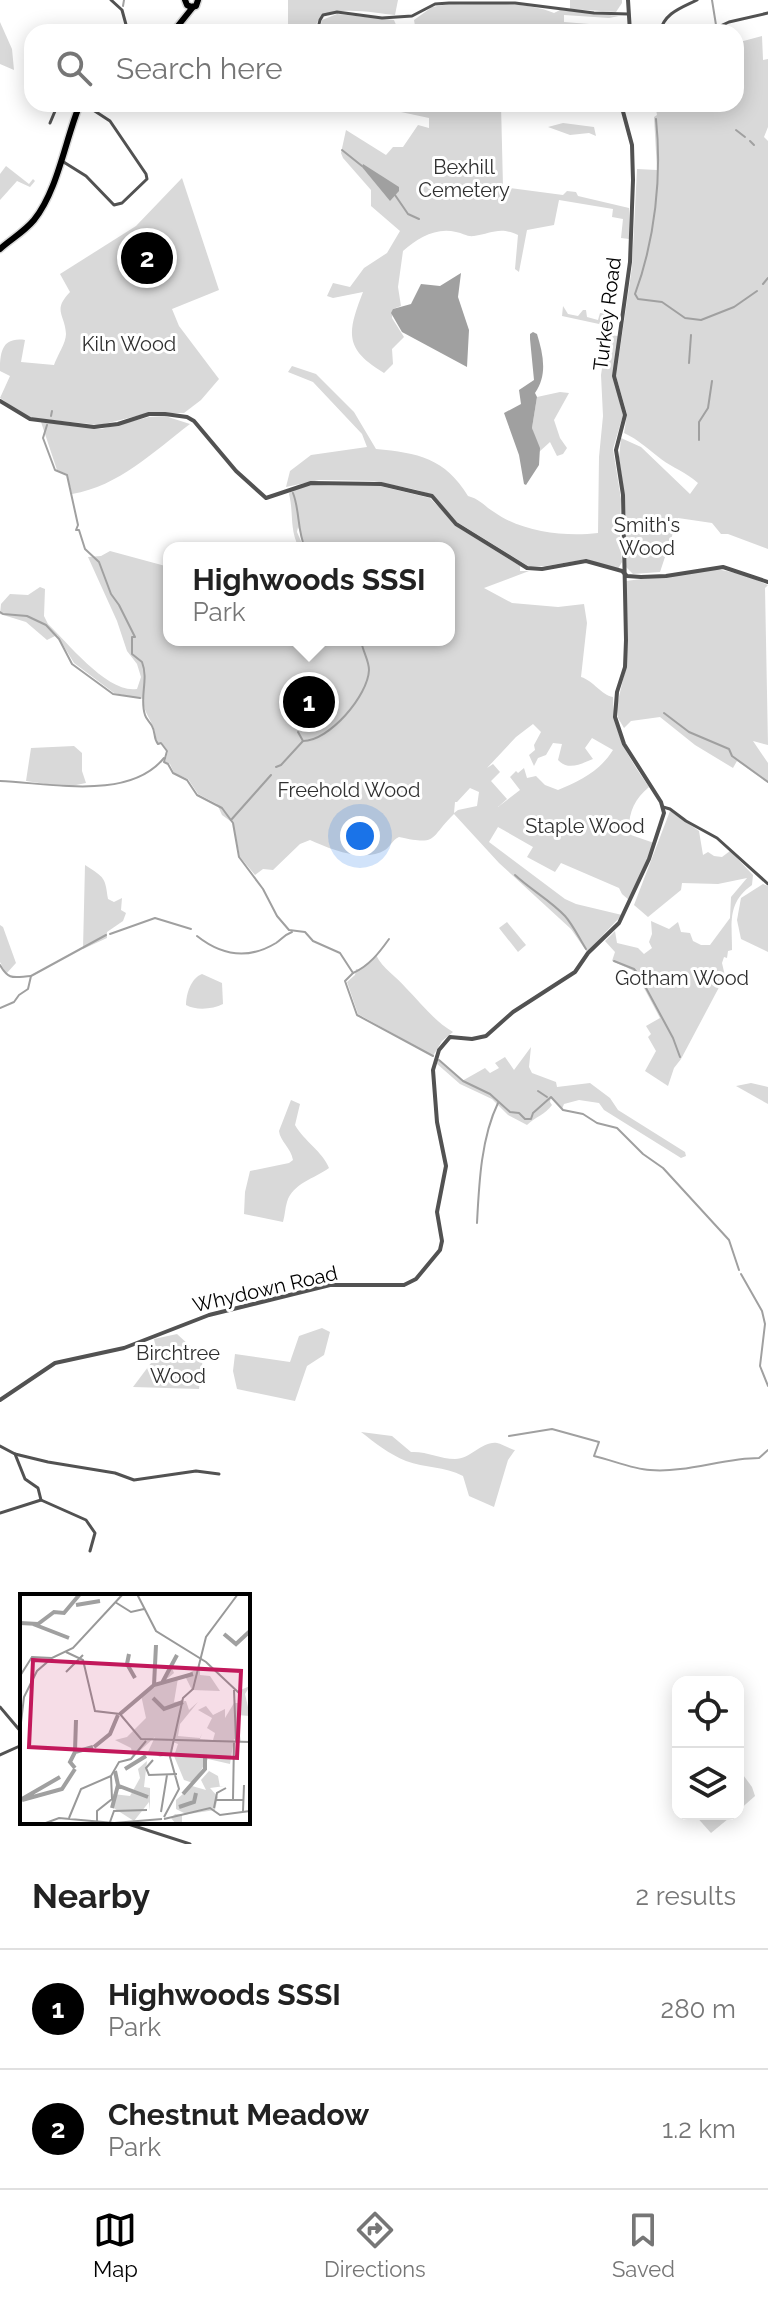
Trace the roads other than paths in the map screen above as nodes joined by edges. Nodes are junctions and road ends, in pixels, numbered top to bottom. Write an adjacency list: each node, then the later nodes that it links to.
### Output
1 (111, 0): 11 (street)
2 (553, 0): 6 (street)
3 (628, 0): 9 (street)
4 (697, 0): 7 (street)
5 (194, 3): 12 (main road)
6 (552, 8): 9 (street); 13 (street)
7 (681, 9): 10 (street); 15 (street)
8 (768, 13): 16 (street)
9 (629, 14): 14 (street)
10 (684, 15)
11 (126, 24)
12 (179, 24)
13 (318, 24)
14 (630, 24)
15 (663, 24)
16 (725, 24)
17 (54, 112): 21 (street)
18 (79, 112): 25 (main road)
19 (95, 112): 24 (street)
20 (623, 112): 27 (street, Turkey Road)
21 (50, 123)
22 (62, 161): 24 (street)
23 (100, 180): 24 (street)
24 (95, 184)
25 (0, 249)
26 (0, 401): 27 (street)
27 (624, 573): 28 (street); 29 (street)
28 (768, 582)
29 (663, 807): 30 (street); 31 (street, Whydown Road)
30 (768, 884)
31 (0, 1400)
32 (0, 1446): 33 (street)
33 (15, 1454): 34 (street); 35 (street)
34 (219, 1474)
35 (41, 1500): 36 (street); 37 (street)
36 (0, 1513)
37 (90, 1551)
38 (0, 1707): 39 (street)
39 (20, 1731)
40 (20, 1746): 41 (street)
41 (0, 1755)
42 (128, 1824): 43 (street)
43 (190, 1844)

